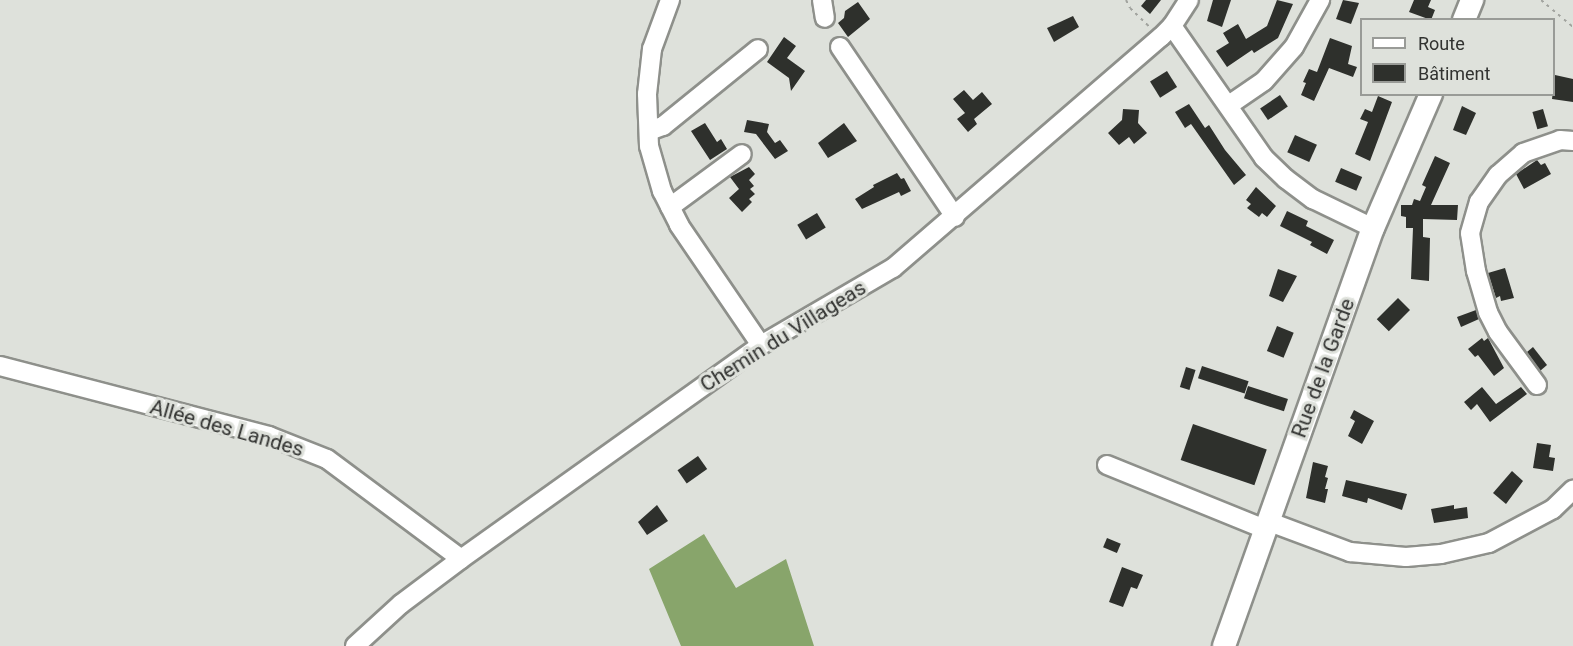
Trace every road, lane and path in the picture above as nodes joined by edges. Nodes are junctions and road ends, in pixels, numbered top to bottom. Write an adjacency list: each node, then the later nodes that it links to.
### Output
1 (669, 0): 14 (street)
2 (1126, 0): 9 (path)
3 (1189, 0): 9 (street, Chemin du Villageas)
4 (1320, 0): 13 (street)
5 (1472, 0): 7 (main road)
6 (1541, 0): 8 (path)
7 (1465, 18)
8 (1573, 27)
9 (1166, 32): 13 (street); 18 (street, Chemin du Villageas)
10 (840, 47): 18 (street)
11 (758, 49): 14 (street)
12 (1430, 96): 19 (main road, Rue de la Garde)
13 (1229, 105): 19 (street)
14 (649, 131): 17 (street)
15 (1573, 141): 22 (street)
16 (742, 154): 17 (street)
17 (670, 207): 20 (street)
18 (955, 217): 20 (street, Chemin du Villageas)
19 (1373, 228): 25 (main road, Rue de la Garde)
20 (761, 345): 26 (street, Chemin du Villageas)
21 (0, 366): 26 (street, Allée des Landes)
22 (1536, 385)
23 (1107, 465): 25 (street)
24 (1573, 490): 25 (street)
25 (1266, 525): 28 (main road, Rue de la Garde)
26 (461, 559): 27 (street, Chemin du Villageas)
27 (355, 646)
28 (1224, 646)

